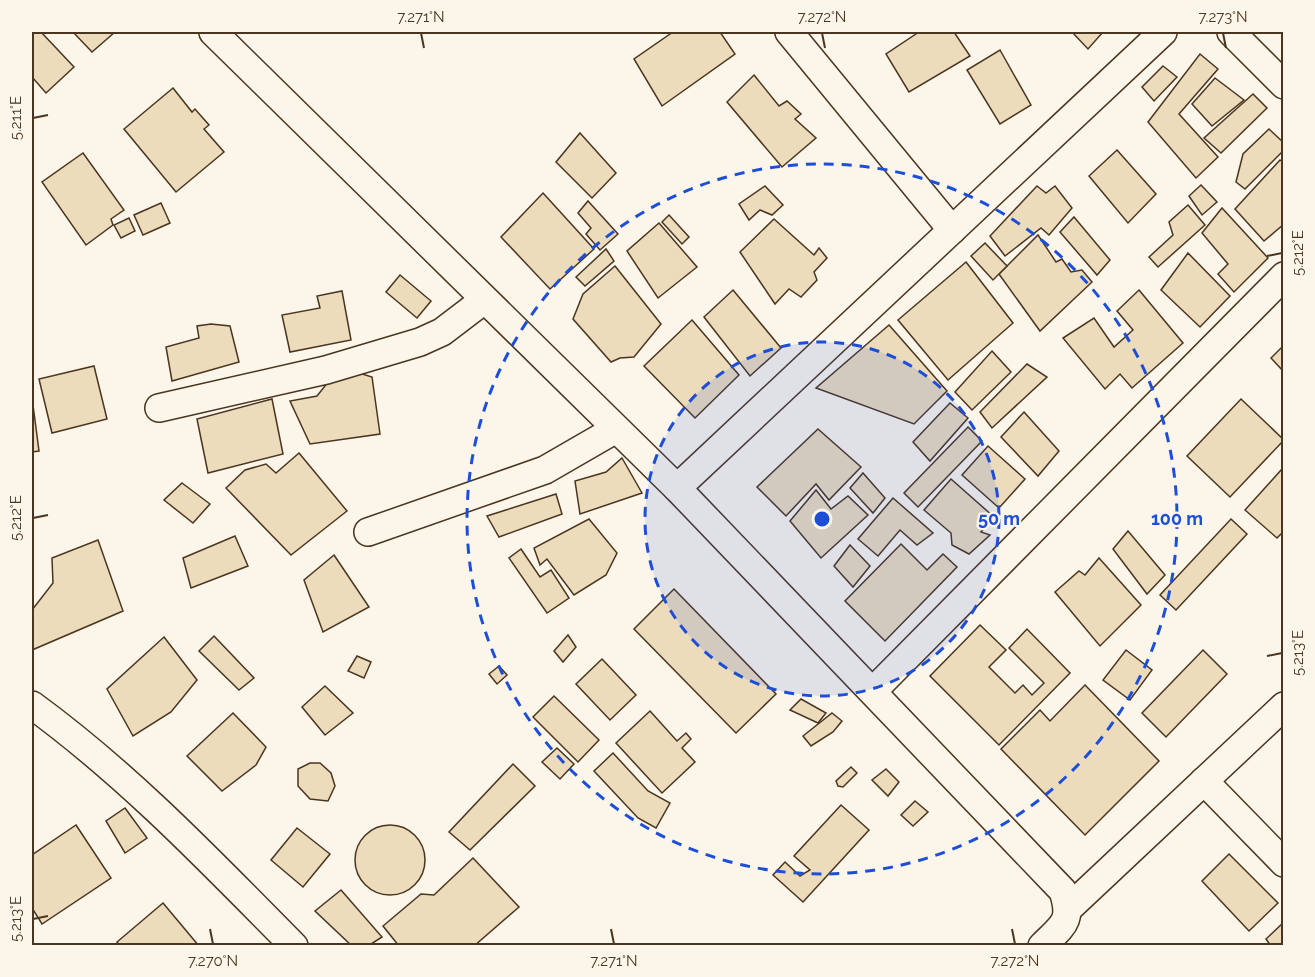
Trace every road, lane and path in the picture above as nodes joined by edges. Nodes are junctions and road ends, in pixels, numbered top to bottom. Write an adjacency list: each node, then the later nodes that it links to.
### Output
1 (213, 32): 8 (street)
2 (789, 32): 6 (street)
3 (1163, 32): 6 (street)
4 (1231, 32): 5 (street)
5 (1284, 85)
6 (952, 230): 11 (street)
7 (1284, 276): 13 (street)
8 (484, 300): 9 (street); 10 (street)
9 (159, 408)
10 (616, 429): 11 (street); 12 (street)
11 (677, 488): 13 (street)
12 (368, 532)
13 (873, 691): 18 (street)
14 (32, 705): 19 (street)
15 (1284, 706): 16 (street)
16 (1204, 781): 17 (street); 18 (street)
17 (1284, 863)
18 (1069, 908): 20 (street)
19 (294, 945)
20 (1042, 945)

